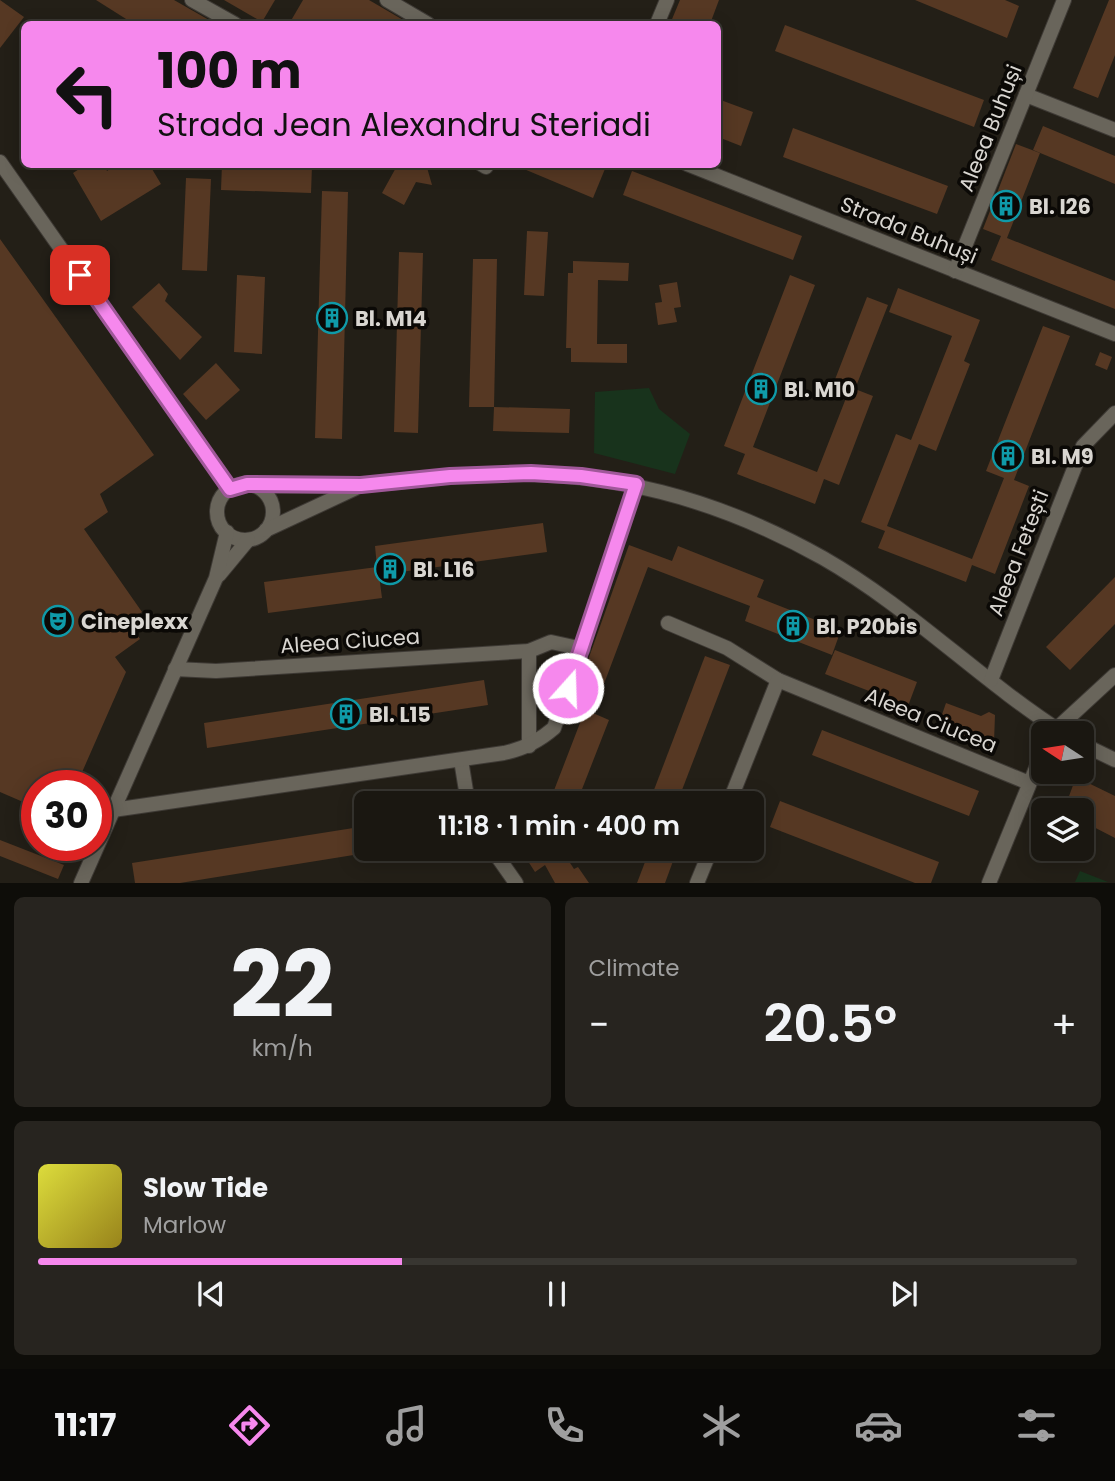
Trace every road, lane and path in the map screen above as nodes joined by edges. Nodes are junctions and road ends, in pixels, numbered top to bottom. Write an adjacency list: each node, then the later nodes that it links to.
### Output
1 (192, 0): 5 (street)
2 (387, 0): 6 (street)
3 (667, 0): 7 (street)
4 (1064, 0): 8 (street, Aleea Buhuși)
5 (230, 21)
6 (423, 21)
7 (658, 21)
8 (1026, 95): 9 (street); 12 (street, Aleea Buhuși)
9 (1113, 125)
10 (0, 162): 18 (street)
11 (697, 168): 12 (street, Strada Buhuși)
12 (955, 271): 13 (street, Strada Buhuși)
13 (1115, 334)
14 (1115, 412): 29 (street, Aleea Fetești)
15 (636, 484): 16 (street); 24 (street); 29 (street)
16 (361, 485): 17 (street); 19 (street)
17 (256, 486): 18 (street); 19 (street)
18 (230, 489): 20 (street)
19 (266, 530): 21 (street)
20 (227, 533): 21 (street); 22 (street)
21 (248, 540): 22 (street)
22 (216, 578): 26 (street)
23 (668, 624): 28 (street, Aleea Ciucea)
24 (583, 649): 25 (street, Aleea Ciucea); 32 (street)
25 (529, 651): 26 (street, Aleea Ciucea); 32 (street)
26 (175, 669): 40 (street)
27 (1115, 675): 31 (street)
28 (778, 680): 37 (street, Aleea Ciucea); 39 (street)
29 (991, 680): 30 (street)
30 (1043, 721)
31 (1068, 721)
32 (529, 746): 34 (street)
33 (1094, 750): 35 (street)
34 (461, 760): 38 (street); 40 (street)
35 (1115, 760)
36 (1031, 778): 37 (street)
37 (1029, 783): 46 (street)
38 (466, 791)
39 (734, 791)
40 (113, 810): 43 (street)
41 (500, 861): 44 (street)
42 (706, 861): 45 (street)
43 (81, 883)
44 (516, 883)
45 (697, 883)
46 (989, 883)

